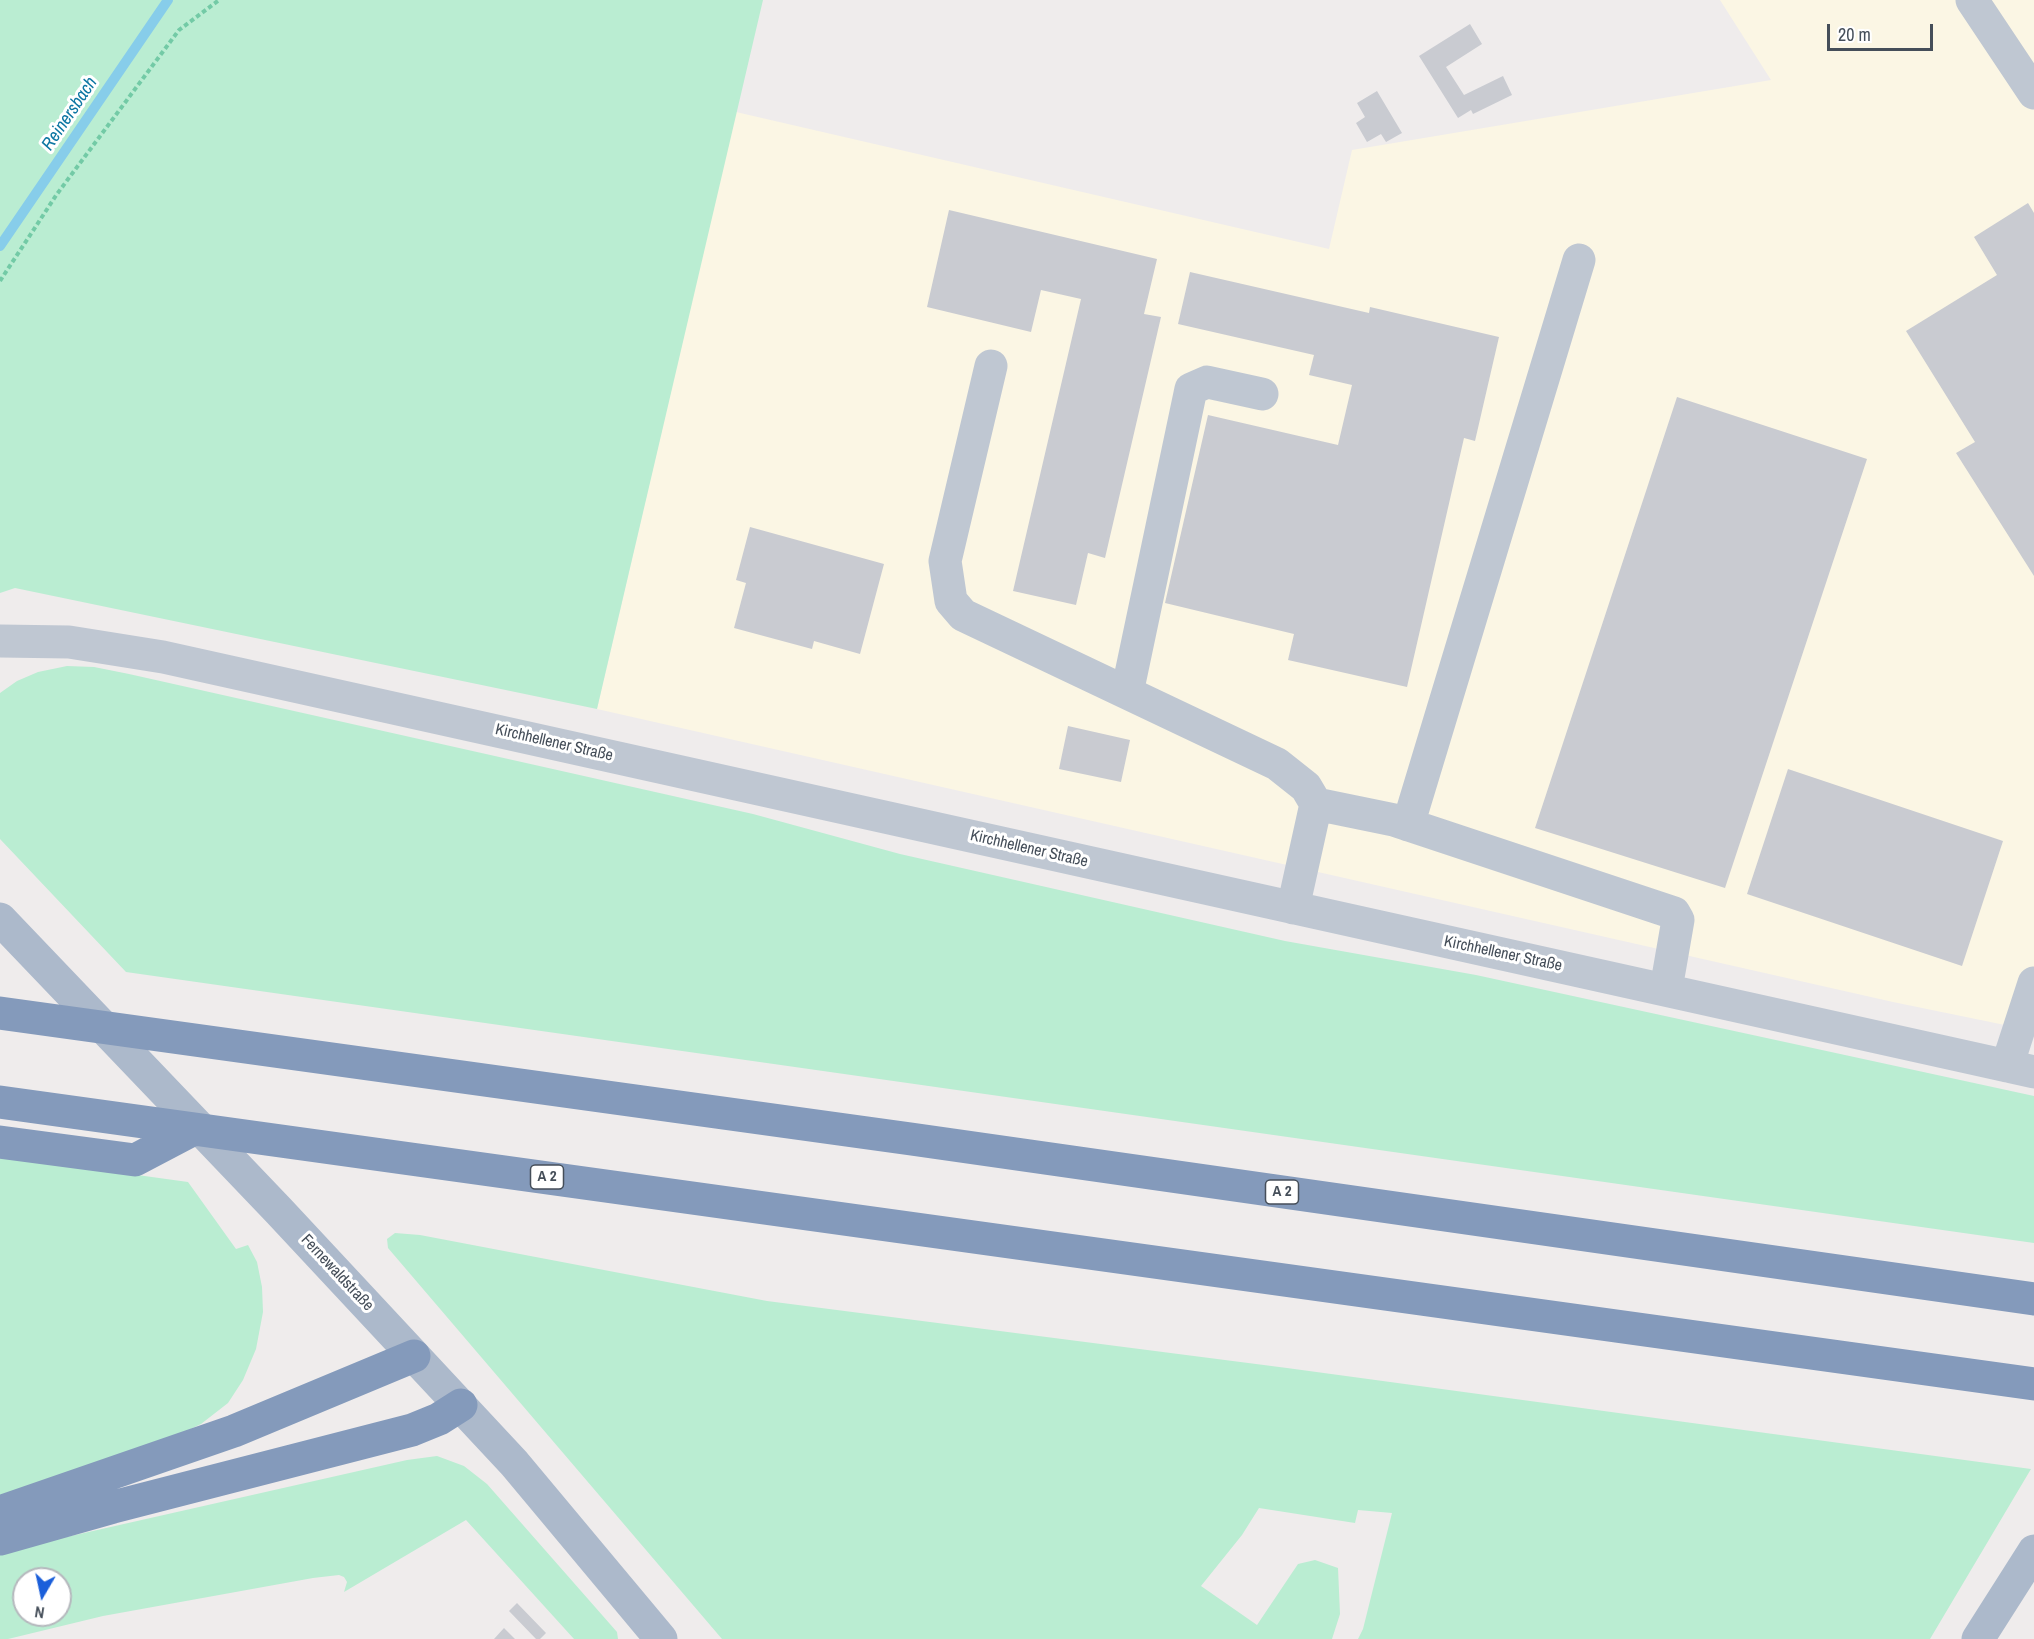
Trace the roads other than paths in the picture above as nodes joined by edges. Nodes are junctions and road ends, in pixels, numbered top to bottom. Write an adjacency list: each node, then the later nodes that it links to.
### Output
1 (1972, 0): 2 (street)
2 (2033, 88)
3 (1580, 260): 9 (street)
4 (991, 366): 7 (street)
5 (1262, 394): 7 (street)
6 (7, 648): 10 (street, Kirchhellener Straße)
7 (1127, 693): 8 (street)
8 (1316, 804): 9 (street); 10 (street)
9 (1408, 825): 12 (street)
10 (1293, 908): 12 (street, Kirchhellener Straße)
11 (0, 919): 20 (main road, Fernewaldstraße)
12 (1666, 989): 15 (street, Kirchhellener Straße)
13 (2032, 995): 15 (street)
14 (0, 1013): 19 (highway, A 2)
15 (2020, 1069)
16 (0, 1102): 17 (highway, A 2)
17 (194, 1129): 18 (highway); 21 (highway, A 2)
18 (0, 1142)
19 (2034, 1299)
20 (414, 1356): 22 (main road, Fernewaldstraße); 23 (highway)
21 (2034, 1384)
22 (461, 1405): 24 (highway); 26 (main road, Fernewaldstraße)
23 (0, 1512)
24 (0, 1539)
25 (2034, 1551): 27 (main road)
26 (661, 1639)
27 (1978, 1639)

